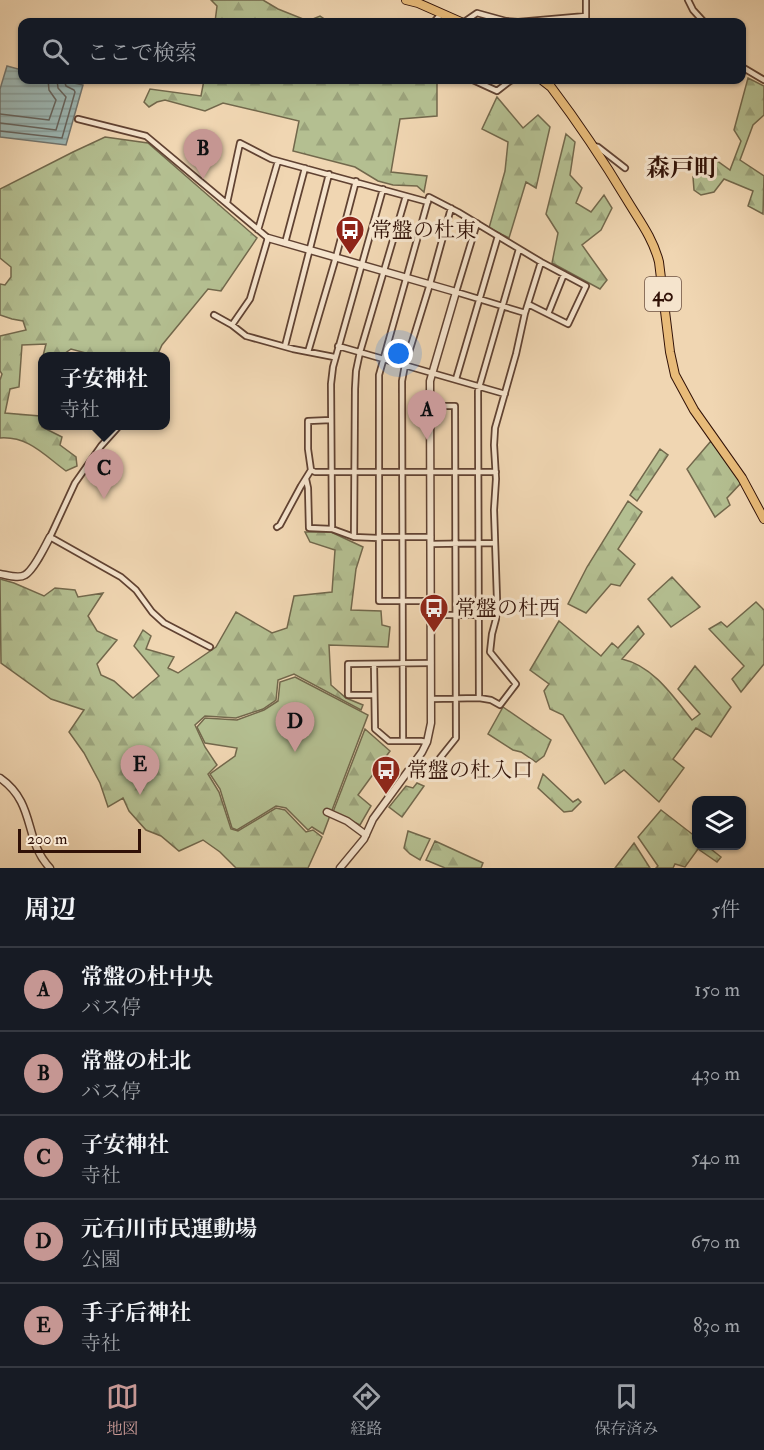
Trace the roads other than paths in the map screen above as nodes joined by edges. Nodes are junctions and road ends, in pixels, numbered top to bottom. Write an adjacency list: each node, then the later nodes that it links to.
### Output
1 (405, 0): 4 (main road)
2 (586, 0): 6 (street)
3 (688, 0): 12 (street)
4 (419, 2): 5 (main road)
5 (441, 14): 7 (street); 8 (main road)
6 (586, 16): 11 (street)
7 (438, 18)
8 (452, 18)
9 (469, 18): 10 (street)
10 (495, 18)
11 (563, 18)
12 (700, 18)
13 (746, 70): 14 (street)
14 (764, 81)
15 (482, 84): 16 (street)
16 (506, 84)
17 (554, 84): 19 (main road, 40)
18 (78, 119): 28 (street)
19 (594, 146): 22 (street); 76 (main road, 40)
20 (278, 161): 21 (street); 28 (street); 31 (street)
21 (305, 168): 23 (street); 34 (street)
22 (624, 168)
23 (330, 174): 24 (street); 35 (street)
24 (356, 181): 25 (street); 37 (street)
25 (383, 189): 26 (street); 39 (street)
26 (406, 196): 27 (street); 40 (street)
27 (428, 202): 29 (street); 42 (street)
28 (227, 203): 31 (street)
29 (451, 208): 30 (street); 43 (street)
30 (477, 223): 32 (street); 44 (street)
31 (258, 230): 33 (street)
32 (498, 236): 36 (street); 45 (street)
33 (268, 238): 34 (street); 51 (street)
34 (285, 243): 35 (street)
35 (309, 249): 37 (street); 52 (street)
36 (519, 249): 38 (street); 47 (street)
37 (336, 257): 39 (street); 54 (street)
38 (541, 262): 41 (street); 46 (street)
39 (361, 264): 40 (street); 53 (street)
40 (384, 271): 42 (street); 55 (street)
41 (564, 274): 49 (street); 49 (street)
42 (406, 277): 43 (street); 57 (street)
43 (430, 284): 44 (street); 58 (street)
44 (456, 292): 45 (street); 59 (street)
45 (480, 299): 47 (street); 60 (street)
46 (528, 304): 48 (street); 49 (street)
47 (502, 306): 48 (street); 61 (street)
48 (525, 313): 62 (street)
49 (548, 314)
50 (214, 315): 51 (street)
51 (232, 325): 52 (street)
52 (285, 346): 54 (street)
53 (338, 346): 55 (street); 56 (street)
54 (309, 352): 56 (street)
55 (360, 352): 57 (street); 68 (street)
56 (334, 357): 64 (street)
57 (383, 358): 58 (street); 69 (street)
58 (405, 365): 59 (street); 70 (street)
59 (432, 373): 60 (street); 63 (street)
60 (456, 380): 61 (street)
61 (480, 386): 62 (street); 73 (street)
62 (505, 394): 74 (street)
63 (430, 406): 71 (street); 72 (street)
64 (331, 420): 66 (street); 67 (street)
65 (115, 430): 79 (street)
66 (311, 470): 67 (street); 75 (street)
67 (331, 472): 68 (street); 78 (street)
68 (355, 472): 69 (street); 80 (street)
69 (378, 472): 70 (street); 82 (street)
70 (402, 472): 71 (street); 81 (street)
71 (430, 472): 72 (street); 83 (street)
72 (455, 472): 73 (street); 86 (street)
73 (479, 472): 74 (street); 84 (street)
74 (496, 472): 85 (street)
75 (306, 479): 77 (street); 78 (street)
76 (763, 515)
77 (277, 527)
78 (332, 529): 80 (street)
79 (50, 537): 87 (street); 94 (street)
80 (354, 537): 82 (street)
81 (403, 537): 82 (street); 83 (street); 88 (street)
82 (379, 538): 88 (street)
83 (431, 540): 86 (street); 89 (street)
84 (479, 543): 85 (street); 86 (street); 92 (street)
85 (495, 543): 93 (street)
86 (456, 544): 91 (street)
87 (0, 574)
88 (403, 601): 89 (street); 95 (street)
89 (430, 601): 90 (street)
90 (431, 615): 91 (street); 96 (street)
91 (456, 615): 92 (street); 101 (street)
92 (479, 615): 93 (street); 99 (street)
93 (496, 615): 99 (street)
94 (210, 647)
95 (403, 663): 96 (street); 97 (street); 102 (street)
96 (431, 663): 100 (street)
97 (375, 664): 98 (street); 98 (street)
98 (374, 694): 102 (street)
99 (479, 698): 101 (street)
100 (431, 699): 101 (street); 103 (street)
101 (456, 699): 104 (street)
102 (403, 741): 103 (street)
103 (427, 742): 104 (street)
104 (417, 760): 107 (street)
105 (0, 778): 108 (street)
106 (327, 812): 107 (street)
107 (366, 835): 109 (street)
108 (50, 868)
109 (340, 868)

